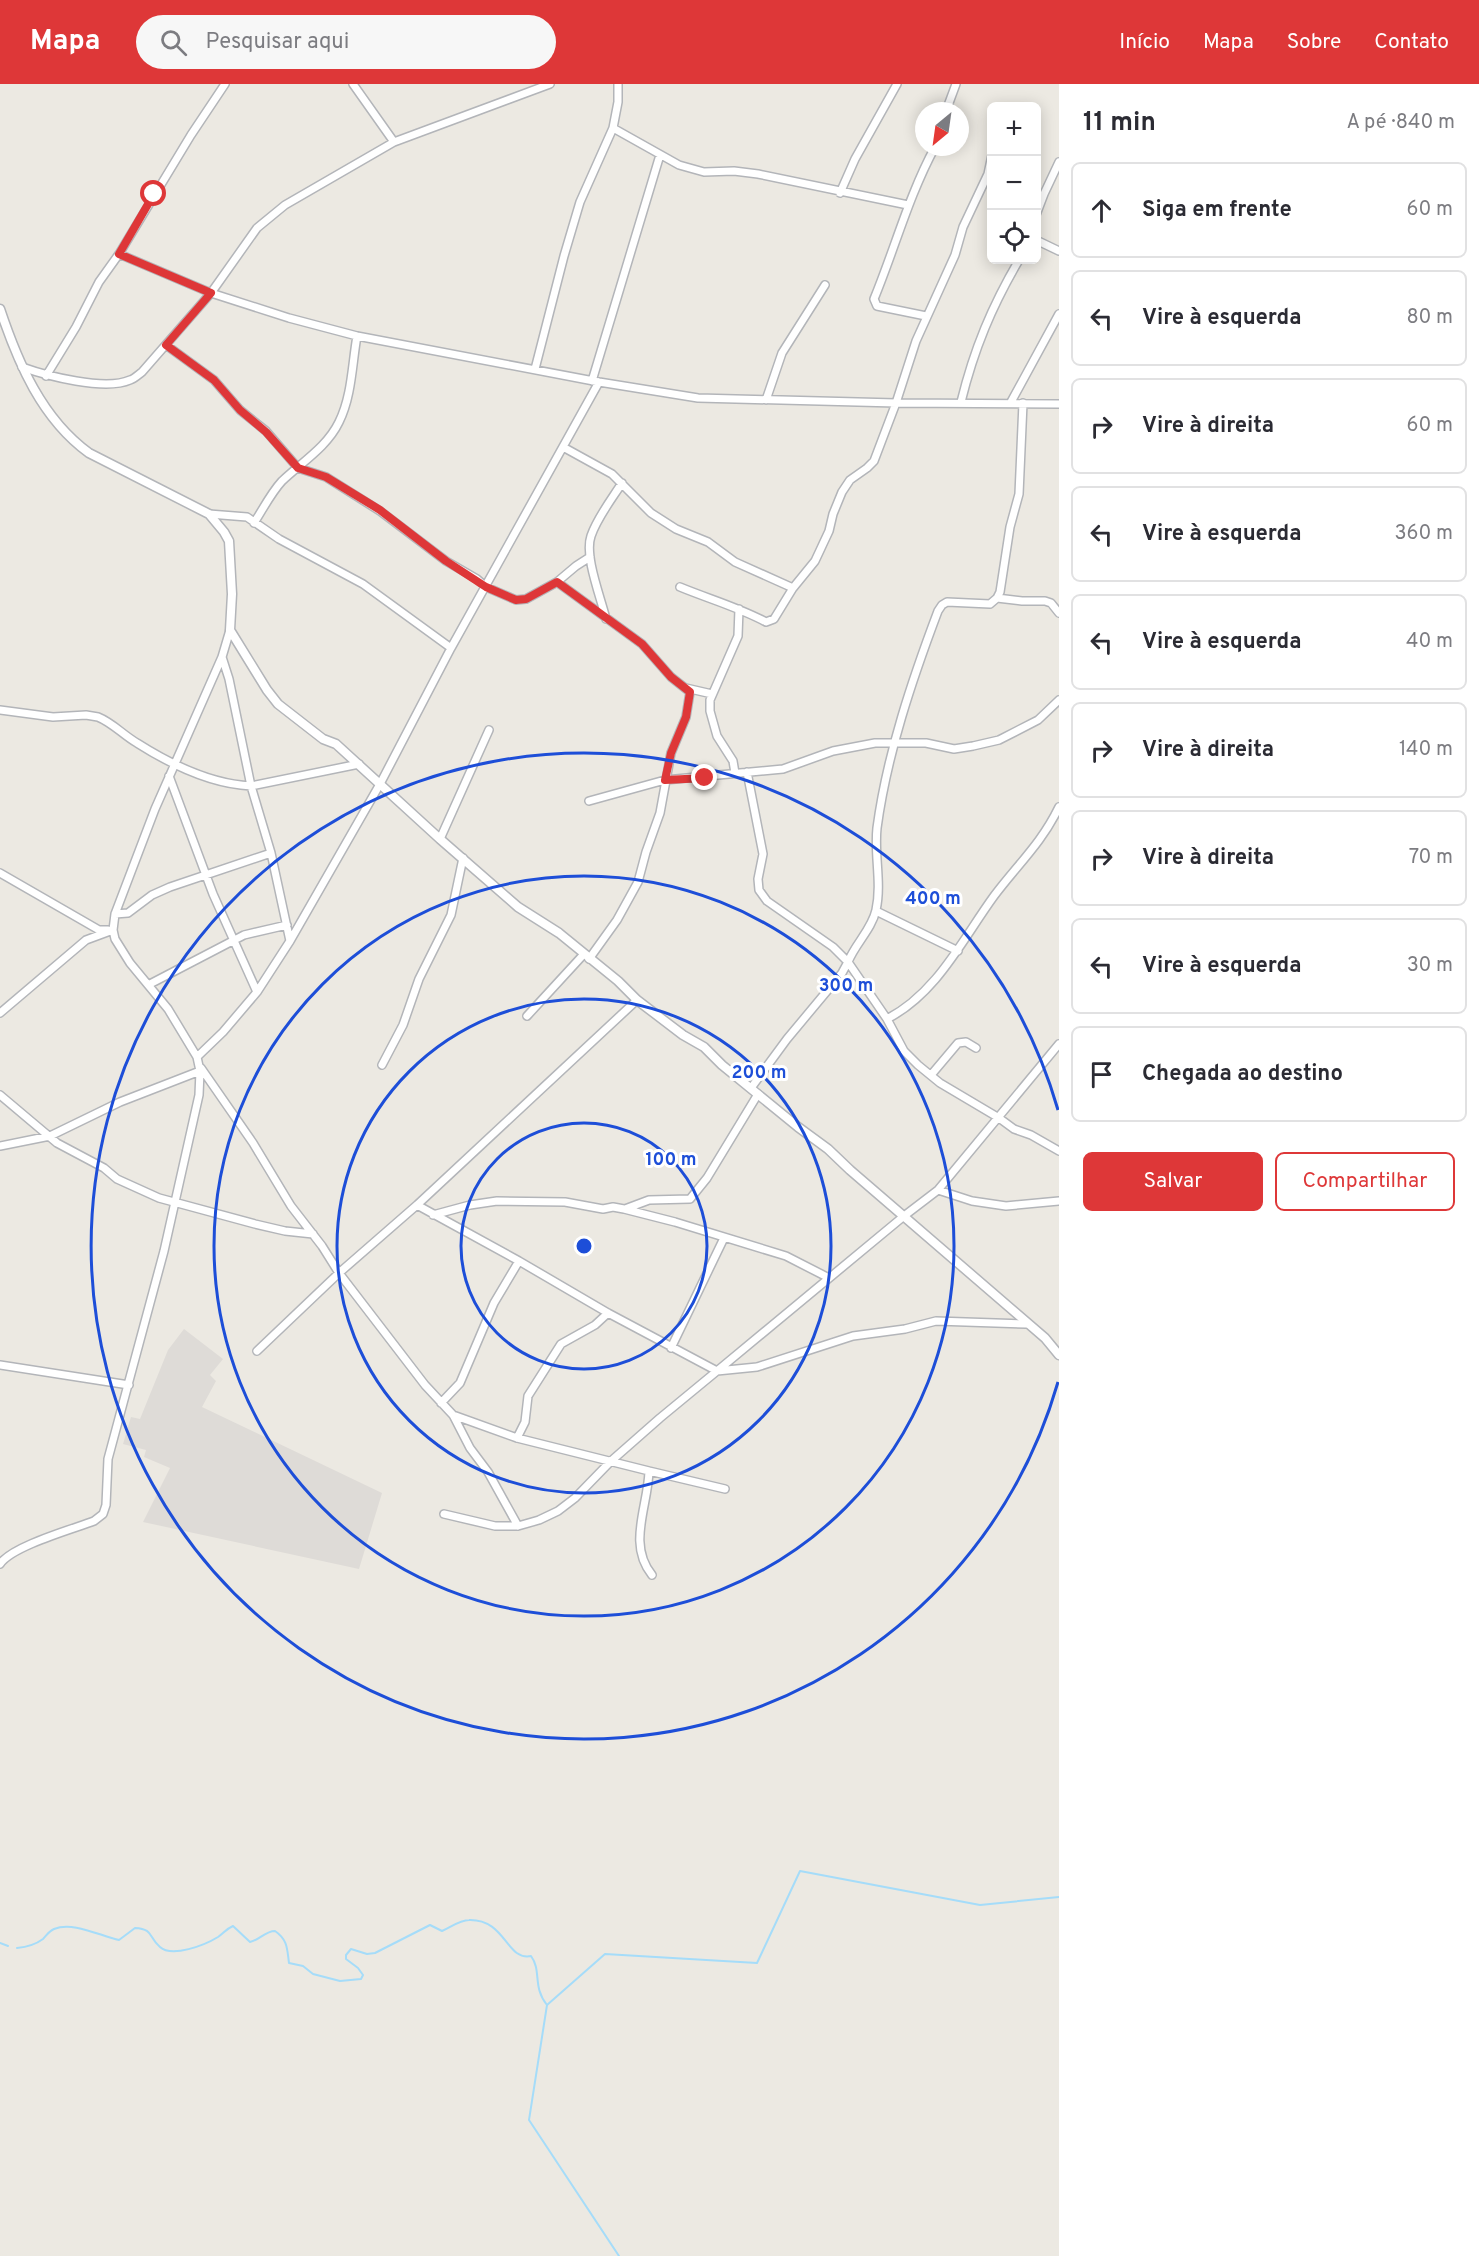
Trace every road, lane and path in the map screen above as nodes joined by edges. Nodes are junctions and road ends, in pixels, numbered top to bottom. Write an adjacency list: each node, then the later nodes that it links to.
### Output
1 (225, 84): 20 (street)
2 (353, 84): 10 (street)
3 (550, 84): 7 (street)
4 (618, 84): 9 (street)
5 (897, 84): 15 (street)
6 (956, 84): 8 (street)
7 (536, 86): 10 (street)
8 (949, 102)
9 (613, 128): 11 (street); 30 (street)
10 (394, 142): 23 (street)
11 (660, 155): 15 (street); 32 (street)
12 (931, 156): 16 (street)
13 (992, 156): 26 (street)
14 (1059, 162): 17 (street)
15 (840, 193): 16 (street)
16 (908, 205): 26 (street)
17 (1038, 210)
18 (1041, 242): 19 (street)
19 (1059, 250)
20 (119, 254): 23 (street); 31 (street)
21 (1017, 264): 34 (street)
22 (825, 285): 33 (street)
23 (211, 293): 27 (street); 28 (street)
24 (0, 309): 29 (street)
25 (1059, 314): 35 (street)
26 (926, 316): 36 (street)
27 (357, 336): 30 (street); 40 (street)
28 (166, 345): 31 (street); 40 (street)
29 (22, 367): 31 (street); 42 (street)
30 (535, 369): 32 (street)
31 (46, 376)
32 (596, 382): 33 (street); 39 (street)
33 (766, 400): 36 (street)
34 (961, 402): 35 (street); 36 (street)
35 (1011, 402): 37 (street)
36 (896, 403): 48 (street)
37 (1023, 403): 38 (street); 49 (street)
38 (1059, 404)
39 (563, 447): 41 (street); 46 (street)
40 (298, 468): 43 (street); 46 (street)
41 (622, 483): 44 (street); 48 (street)
42 (209, 514): 43 (street); 53 (street)
43 (254, 523): 54 (street)
44 (590, 557): 45 (street); 52 (street)
45 (557, 582): 46 (street); 52 (street)
46 (486, 587): 54 (street)
47 (680, 587): 50 (street)
48 (793, 588): 50 (street)
49 (997, 598): 51 (street); 61 (street)
50 (739, 609): 57 (street)
51 (1059, 613)
52 (606, 619): 56 (street)
53 (230, 630): 55 (street); 63 (street)
54 (451, 648): 68 (street)
55 (222, 657): 62 (street); 69 (street)
56 (686, 688): 57 (street); 67 (street)
57 (712, 694): 65 (street)
58 (1059, 700): 61 (street)
59 (0, 710): 62 (street)
60 (489, 730): 72 (street)
61 (895, 742): 64 (street); 77 (street)
62 (175, 763): 66 (street); 69 (street)
63 (359, 764): 68 (street); 69 (street)
64 (747, 772): 65 (street); 85 (street)
65 (735, 773): 67 (street)
66 (169, 776): 76 (street); 78 (street)
67 (665, 780): 70 (street); 84 (street)
68 (380, 784): 72 (street); 82 (street)
69 (251, 786): 73 (street)
70 (589, 801)
71 (1059, 807): 83 (street)
72 (440, 838): 74 (street)
73 (271, 853): 76 (street); 79 (street)
74 (463, 858): 84 (street); 95 (street)
75 (0, 873): 80 (street)
76 (207, 876): 78 (street); 81 (street)
77 (876, 911): 83 (street); 85 (street)
78 (115, 914): 80 (street)
79 (287, 925): 81 (street); 82 (street)
80 (113, 930): 86 (street); 89 (street)
81 (233, 940): 86 (street); 87 (street)
82 (290, 941): 87 (street)
83 (958, 951): 91 (street)
84 (587, 957): 88 (street); 90 (street)
85 (848, 962): 91 (street); 98 (street)
86 (148, 985): 94 (street)
87 (256, 992): 94 (street)
88 (637, 1000): 98 (street); 107 (street)
89 (0, 1012)
90 (527, 1016)
91 (887, 1019): 97 (street)
92 (1059, 1044): 100 (street)
93 (976, 1048): 97 (street)
94 (197, 1057): 96 (street)
95 (382, 1065)
96 (200, 1069): 101 (street); 105 (street); 111 (street)
97 (931, 1075): 100 (street)
98 (755, 1091): 108 (street); 110 (street)
99 (0, 1095): 101 (street)
100 (999, 1118): 103 (street); 104 (street)
101 (50, 1136): 102 (street); 105 (street)
102 (0, 1146)
103 (1059, 1151)
104 (938, 1190): 106 (street); 110 (street)
105 (175, 1202): 111 (street); 123 (street)
106 (1059, 1202)
107 (417, 1206): 109 (street); 114 (street)
108 (624, 1209): 109 (street); 112 (street)
109 (433, 1215): 113 (street)
110 (904, 1216): 115 (street); 117 (street)
111 (313, 1234): 114 (street)
112 (724, 1238): 115 (street); 118 (street)
113 (519, 1261): 116 (street); 124 (street)
114 (339, 1274): 119 (street); 124 (street)
115 (829, 1278): 122 (street)
116 (608, 1313): 118 (street); 126 (street)
117 (1026, 1324): 120 (street); 122 (street)
118 (671, 1348): 122 (street)
119 (257, 1352)
120 (1059, 1355)
121 (0, 1365): 123 (street)
122 (717, 1371): 127 (street)
123 (129, 1385): 132 (street)
124 (441, 1403): 125 (street)
125 (453, 1415): 126 (street); 131 (street)
126 (517, 1438): 127 (street)
127 (610, 1462): 128 (street); 131 (street)
128 (649, 1471): 129 (street); 133 (street)
129 (725, 1489)
130 (444, 1514): 131 (street)
131 (518, 1526)
132 (0, 1563)
133 (652, 1575)

